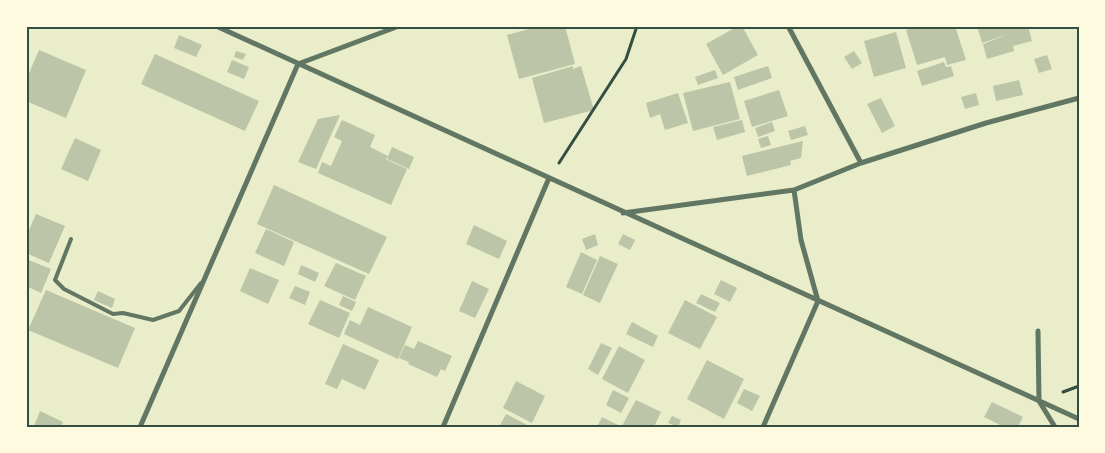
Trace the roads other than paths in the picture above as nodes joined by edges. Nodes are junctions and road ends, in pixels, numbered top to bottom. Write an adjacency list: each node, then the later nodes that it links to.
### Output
1 (216, 26): 4 (street)
2 (399, 26): 4 (street)
3 (788, 26): 6 (street)
4 (298, 64): 7 (street); 11 (street)
5 (1079, 98): 6 (street)
6 (861, 163): 8 (street)
7 (550, 178): 9 (street); 17 (street)
8 (794, 190): 9 (street); 12 (street)
9 (623, 213): 12 (street)
10 (71, 239): 11 (lane)
11 (204, 279): 16 (street)
12 (818, 301): 14 (street); 18 (street)
13 (1038, 330): 14 (street)
14 (1039, 401): 15 (street); 19 (street)
15 (1079, 419)
16 (140, 427)
17 (443, 427)
18 (762, 427)
19 (1055, 427)

